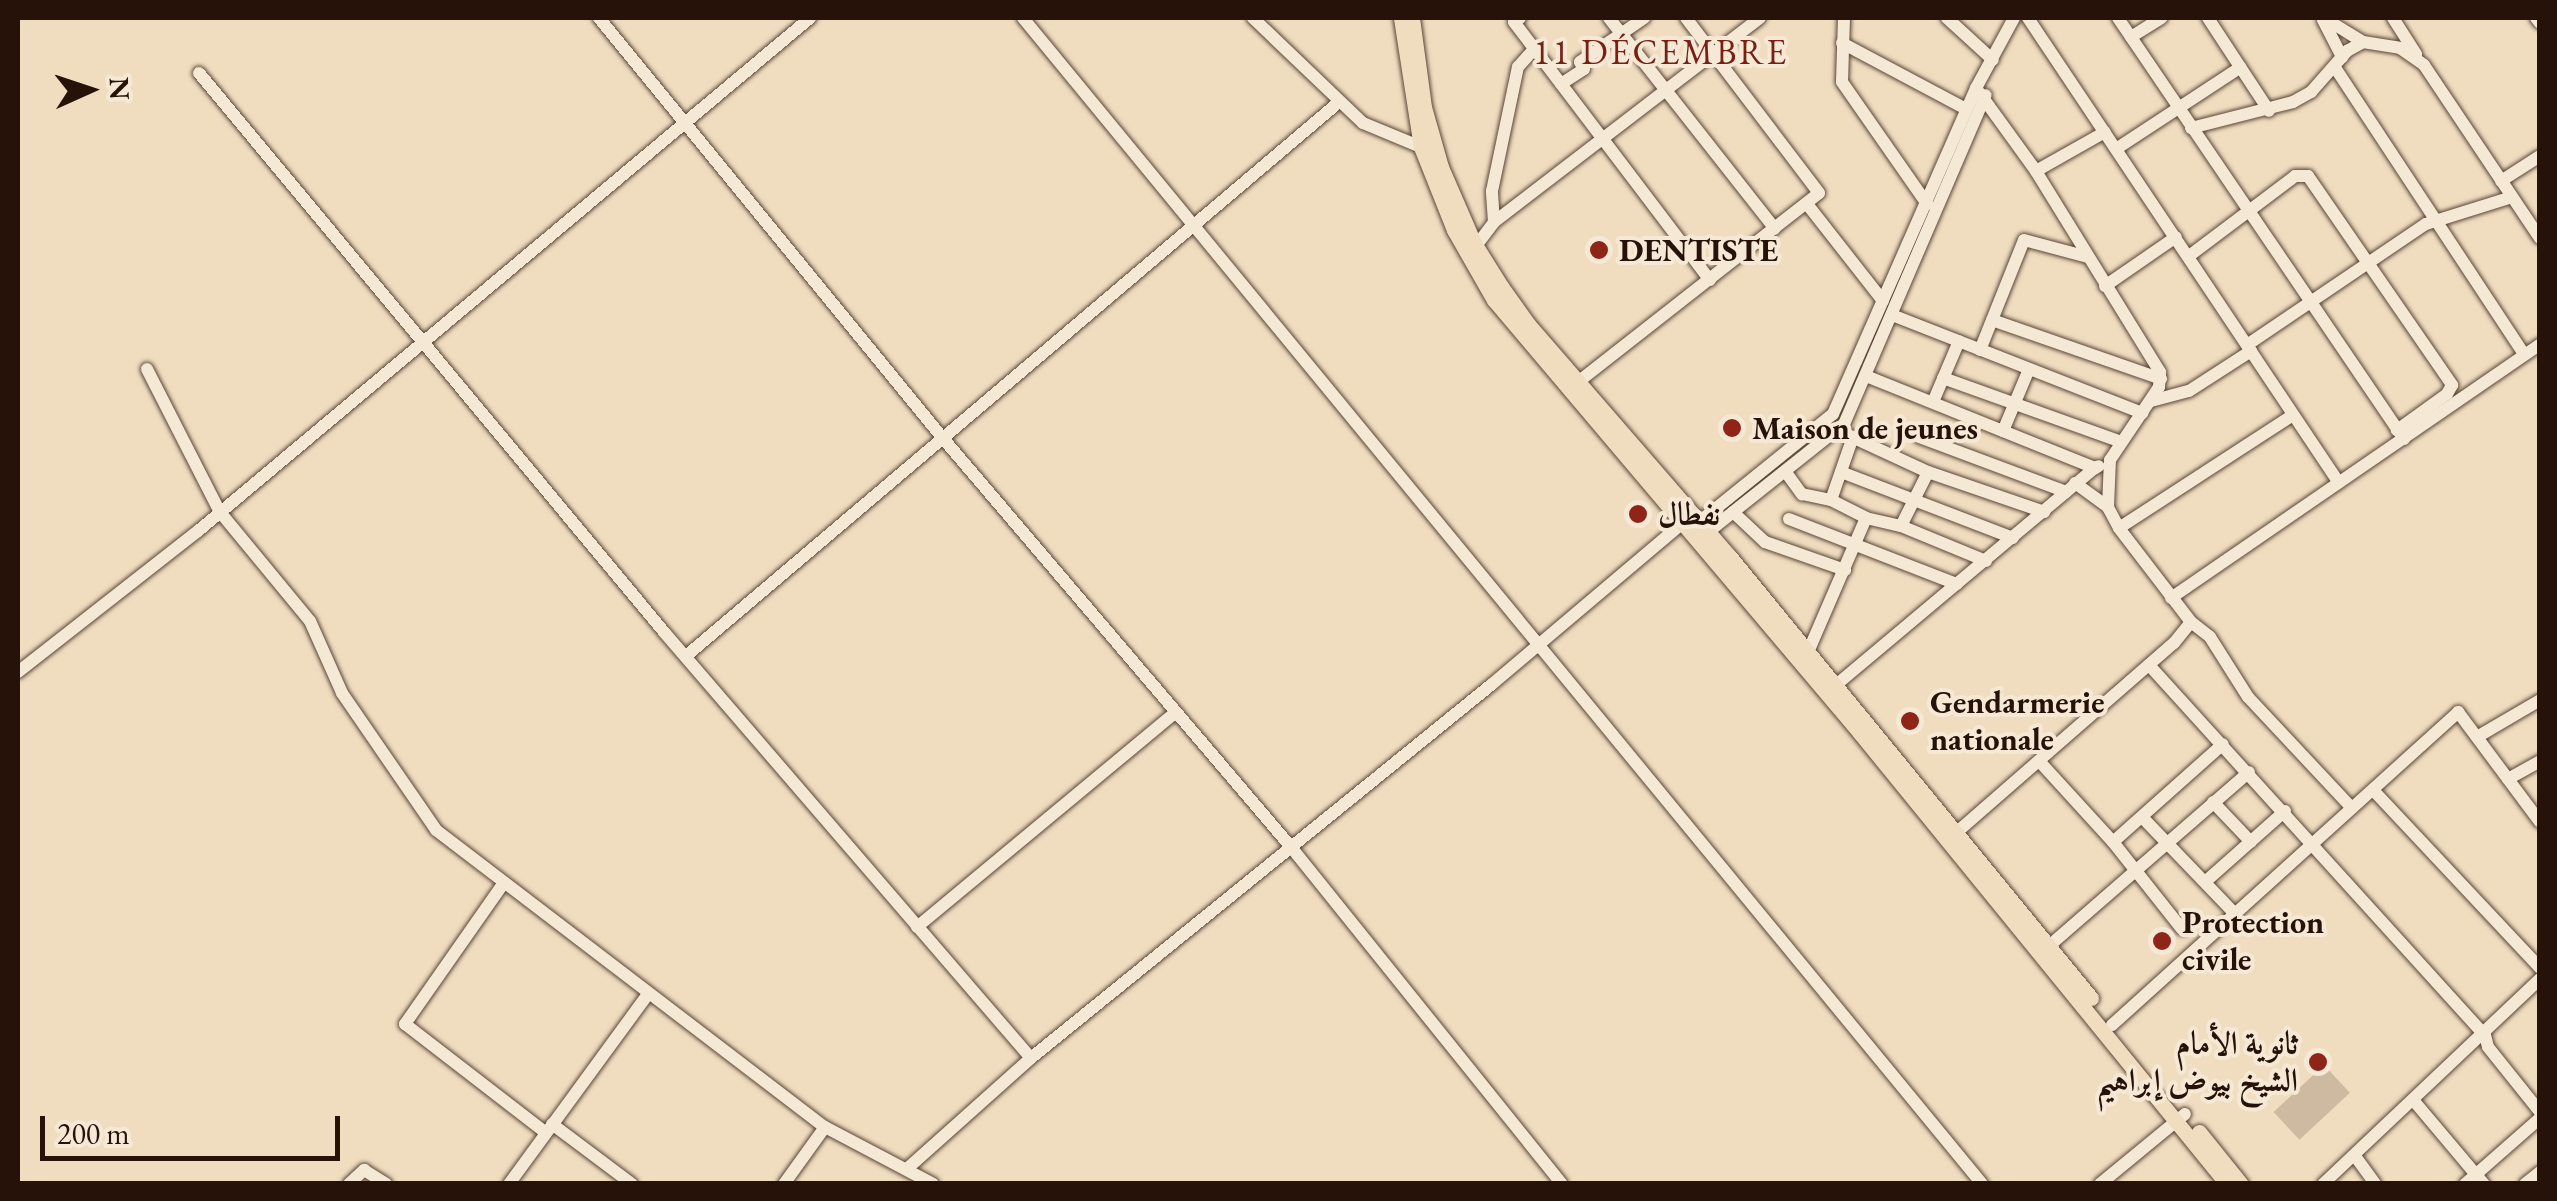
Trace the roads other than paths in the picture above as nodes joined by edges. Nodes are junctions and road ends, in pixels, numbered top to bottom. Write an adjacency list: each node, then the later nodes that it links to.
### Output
1 (599, 18): 40 (street)
2 (810, 18): 40 (street)
3 (1023, 18): 56 (street)
4 (1253, 18): 36 (street)
5 (1400, 18): 44 (main road)
6 (1412, 18): 47 (main road)
7 (1520, 18): 25 (street)
8 (1610, 18): 21 (street)
9 (1644, 18): 21 (street)
10 (1756, 18): 26 (street)
11 (1844, 18): 24 (street)
12 (1946, 18): 28 (street)
13 (2014, 18): 28 (street)
14 (2028, 18): 42 (street)
15 (2118, 18): 22 (street)
16 (2162, 18): 22 (street)
17 (2208, 18): 30 (street)
18 (2323, 18): 23 (street); 29 (street)
19 (2393, 18): 27 (street)
20 (1693, 20): 26 (street)
21 (1622, 34): 33 (street); 34 (street)
22 (2131, 37): 37 (street)
23 (2363, 42): 27 (street); 29 (street)
24 (1842, 43): 38 (street); 52 (street)
25 (1534, 49): 33 (street); 55 (street)
26 (1714, 53): 34 (street); 51 (street)
27 (2418, 56): 49 (street)
28 (1993, 60): 32 (street)
29 (2338, 62): 39 (street); 54 (street)
30 (2241, 67): 37 (street); 39 (street)
31 (199, 73): 71 (street)
32 (1980, 83): 35 (street); 38 (street)
33 (1561, 84): 43 (street)
34 (1665, 90): 43 (street); 57 (street)
35 (1987, 98): 48 (street); 52 (street)
36 (1339, 102): 44 (street); 56 (street)
37 (2178, 108): 41 (street); 45 (street)
38 (1966, 109): 52 (street)
39 (2269, 111): 41 (street)
40 (684, 124): 71 (street); 89 (street)
41 (2191, 128): 53 (street)
42 (2105, 132): 45 (street); 48 (street)
43 (1602, 139): 55 (street); 64 (street)
44 (1421, 146): 47 (main road)
45 (2116, 149): 58 (street)
46 (2540, 156): 49 (street)
47 (1436, 169): 60 (main road); 108 (main road)
48 (2036, 171): 62 (street)
49 (2501, 180): 50 (street)
50 (2512, 197): 54 (street); 59 (street)
51 (1807, 204): 57 (street); 67 (street)
52 (1930, 208): 67 (street); 68 (street)
53 (2248, 211): 61 (street); 63 (street); 66 (street)
54 (2436, 220): 63 (street); 75 (street)
55 (1494, 222): 60 (street)
56 (1193, 229): 89 (street); 118 (street)
57 (1775, 229): 64 (street)
58 (2176, 237): 61 (street); 65 (street)
59 (2540, 238)
60 (1476, 246): 81 (main road)
61 (2189, 256): 73 (street)
62 (2088, 257): 65 (street); 69 (street)
63 (2368, 260): 66 (street); 88 (street)
64 (1710, 280): 81 (street)
65 (2105, 286): 80 (street)
66 (2309, 300): 73 (street); 88 (street)
67 (1883, 301): 108 (street)
68 (1892, 315): 70 (street); 78 (street)
69 (1992, 320): 74 (street); 80 (street)
70 (1959, 341): 74 (street); 79 (street)
71 (423, 342): 103 (street); 120 (street)
72 (2540, 344): 75 (street)
73 (2248, 348): 84 (street); 85 (street)
74 (1980, 350): 76 (street)
75 (2524, 354): 88 (street)
76 (2029, 369): 83 (street); 84 (street)
77 (147, 370): 103 (street)
78 (1866, 376): 82 (street); 86 (street)
79 (1943, 378): 82 (street); 83 (street)
80 (2161, 380): 84 (street)
81 (1578, 382): 108 (main road)
82 (1933, 402): 87 (street)
83 (2014, 403): 87 (street); 92 (street)
84 (2147, 407): 92 (street)
85 (2294, 415): 98 (street); 110 (street)
86 (1837, 430): 91 (street); 95 (street)
87 (2003, 431): 94 (street)
88 (2401, 434): 98 (street)
89 (941, 436): 120 (street); 125 (street)
90 (1919, 437): 99 (street)
91 (1853, 438): 96 (street); 97 (street)
92 (2119, 441): 93 (street)
93 (2110, 460): 94 (street); 102 (street)
94 (2095, 468): 99 (street)
95 (1785, 471): 100 (street); 104 (street)
96 (1841, 472): 100 (street); 101 (street)
97 (1928, 472): 101 (street); 105 (street)
98 (2339, 484): 116 (street)
99 (2070, 488): 102 (street); 105 (street)
100 (1831, 500): 106 (street)
101 (1914, 500): 109 (street); 111 (street)
102 (2108, 507): 110 (street)
103 (220, 512): 122 (street); 146 (street)
104 (1733, 512): 108 (street); 114 (street)
105 (2044, 512): 111 (street)
106 (1866, 518): 109 (street); 112 (street)
107 (1789, 519): 112 (street)
108 (1697, 525): 118 (street); 119 (main road); 160 (main road)
109 (1901, 526): 113 (street)
110 (2118, 528): 116 (street)
111 (2013, 538): 113 (street)
112 (1855, 544): 114 (street); 115 (street)
113 (1986, 560): 115 (street)
114 (1845, 570): 119 (street)
115 (1957, 584): 123 (street)
116 (2171, 598): 117 (street)
117 (2191, 622): 121 (street); 134 (street)
118 (1537, 646): 143 (street); 174 (street)
119 (1808, 652): 123 (main road)
120 (686, 656): 148 (street)
121 (2149, 665): 127 (street); 128 (street)
122 (18, 672)
123 (1836, 685): 138 (main road)
124 (2540, 700): 126 (street)
125 (1175, 713): 143 (street); 148 (street)
126 (2478, 738): 131 (street); 132 (street)
127 (2223, 744): 130 (street); 136 (street)
128 (2039, 761): 138 (street); 139 (street)
129 (2540, 761): 131 (street)
130 (2249, 772): 133 (street); 135 (street)
131 (2508, 779): 137 (street)
132 (2372, 790): 134 (street); 151 (street)
133 (2213, 802): 140 (street); 141 (street)
134 (2352, 808): 142 (street)
135 (2286, 811): 141 (street); 142 (street)
136 (2142, 817): 139 (street); 140 (street)
137 (2540, 822)
138 (1957, 832): 150 (main road)
139 (2113, 842): 144 (street)
140 (2166, 842): 144 (street); 145 (street)
141 (2251, 842): 145 (street)
142 (2315, 842): 147 (street); 155 (street)
143 (1291, 847): 156 (street); 173 (street)
144 (2133, 869): 149 (street); 150 (street)
145 (2205, 882): 147 (street)
146 (503, 884): 153 (street); 162 (street)
147 (2235, 914): 154 (street)
148 (918, 926): 156 (street)
149 (2182, 930)
150 (2049, 946): 154 (main road)
151 (2540, 968)
152 (2540, 979): 155 (street)
153 (648, 994): 161 (street); 162 (street)
154 (2112, 1025): 160 (main road)
155 (2485, 1035): 157 (street); 158 (street)
156 (1031, 1058): 164 (street)
157 (2534, 1094): 159 (street)
158 (2414, 1101): 163 (street); 166 (street)
159 (2540, 1115): 166 (street)
160 (2181, 1117): 175 (street); 176 (main road); 177 (main road)
161 (825, 1127): 164 (street); 171 (street)
162 (549, 1128): 169 (street); 170 (street)
163 (2354, 1156): 178 (street); 179 (street)
164 (909, 1167): 172 (street)
165 (2540, 1172): 180 (street)
166 (2475, 1180)
167 (349, 1184): 168 (street)
168 (386, 1184)
169 (508, 1184)
170 (632, 1184)
171 (784, 1184)
172 (934, 1184)
173 (1562, 1184)
174 (1982, 1184)
175 (2100, 1184)
176 (2227, 1184)
177 (2241, 1184)
178 (2323, 1184)
179 (2376, 1184)
180 (2525, 1184)

